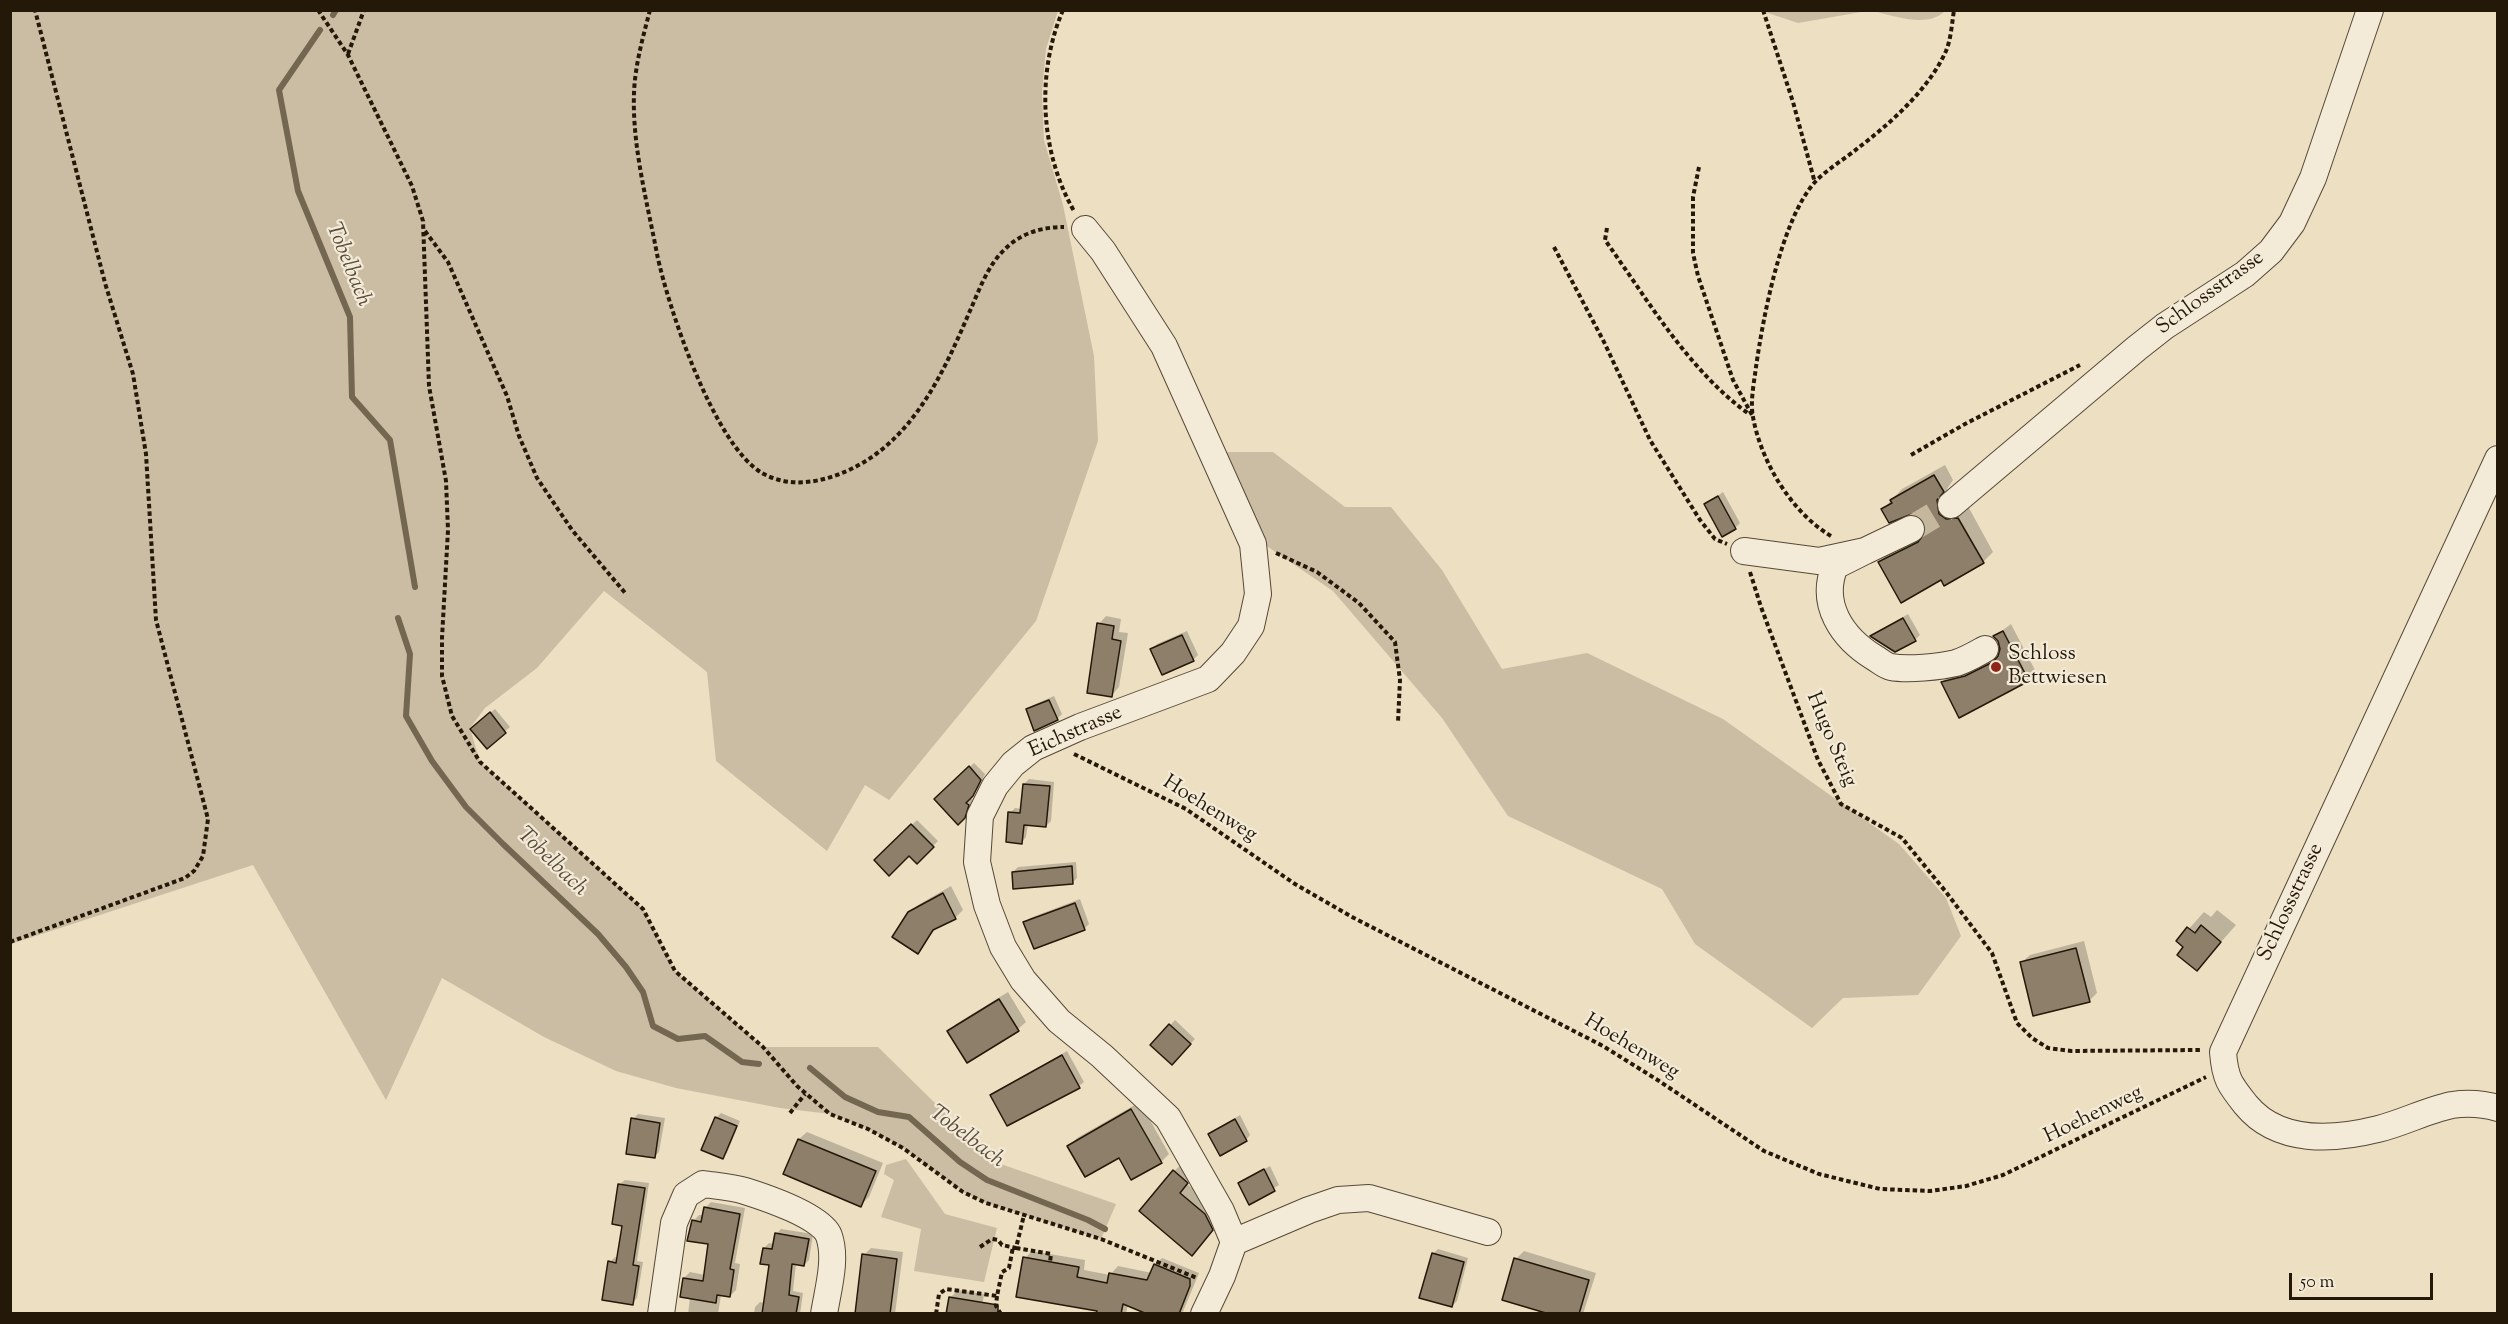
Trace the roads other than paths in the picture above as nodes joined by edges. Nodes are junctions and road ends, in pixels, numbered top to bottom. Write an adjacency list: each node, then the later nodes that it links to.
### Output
1 (2370, 10): 4 (street, Schlossstrasse)
2 (1085, 229): 11 (street, Eichstrasse)
3 (2498, 459): 9 (street, Schlossstrasse)
4 (1951, 505)
5 (1911, 529): 7 (street)
6 (1744, 551): 7 (street)
7 (1865, 551): 8 (street)
8 (1985, 650)
9 (2498, 1108)
10 (1488, 1232): 11 (street)
11 (1233, 1242): 14 (street)
12 (661, 1314): 13 (street)
13 (824, 1314)
14 (1204, 1314)

